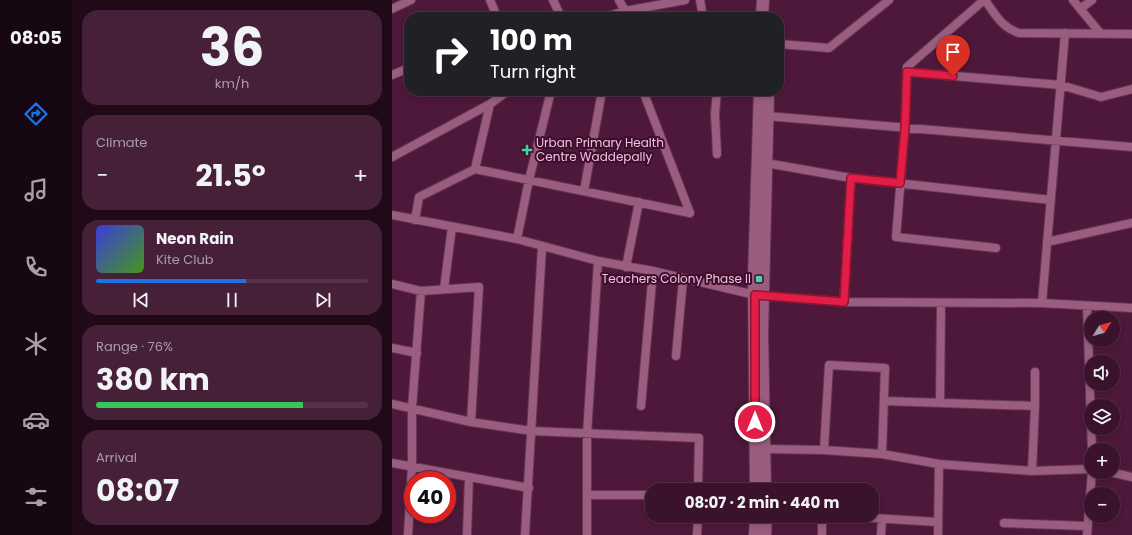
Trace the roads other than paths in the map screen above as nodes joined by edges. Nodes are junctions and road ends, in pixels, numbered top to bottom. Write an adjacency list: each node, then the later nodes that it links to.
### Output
1 (411, 0): 13 (street)
2 (490, 0): 16 (street)
3 (553, 0): 17 (street)
4 (619, 0): 15 (street)
5 (685, 0): 15 (street)
6 (700, 0): 19 (street)
7 (763, 0): 20 (street)
8 (772, 0): 21 (street)
9 (889, 0): 25 (street)
10 (984, 0): 22 (street); 27 (street)
11 (1073, 0): 14 (street)
12 (1092, 0): 14 (street)
13 (392, 9)
14 (1080, 9): 23 (street)
15 (625, 11): 18 (street)
16 (495, 12)
17 (559, 12)
18 (622, 12)
19 (702, 12)
20 (762, 12)
21 (771, 12)
22 (1065, 33): 23 (street); 29 (street)
23 (1100, 34): 24 (street)
24 (1132, 34)
25 (784, 44)
26 (404, 70): 28 (street)
27 (907, 72): 29 (street); 40 (street)
28 (392, 76)
29 (1061, 85): 30 (street); 41 (street)
30 (1132, 89)
31 (501, 96): 38 (street)
32 (550, 96): 48 (street)
33 (601, 96): 50 (street)
34 (645, 96): 52 (street)
35 (716, 96): 43 (street)
36 (760, 96): 68 (street)
37 (768, 96): 39 (street)
38 (490, 104): 44 (street); 46 (street)
39 (767, 116): 40 (street); 45 (street)
40 (905, 128): 41 (street); 49 (street)
41 (1056, 141): 42 (street); 51 (street)
42 (1132, 147)
43 (717, 154)
44 (392, 157)
45 (766, 163): 47 (street); 68 (street)
46 (475, 169): 48 (street); 54 (street)
47 (851, 178): 49 (street); 69 (street)
48 (529, 180): 50 (street); 57 (street)
49 (900, 183): 51 (street); 60 (street)
50 (584, 191): 52 (street)
51 (1051, 200): 58 (street)
52 (639, 202): 62 (street)
53 (392, 215): 54 (street)
54 (415, 220): 56 (street)
55 (1132, 223): 58 (street)
56 (452, 227): 57 (street); 66 (street)
57 (516, 239): 59 (street)
58 (1047, 242): 71 (street)
59 (542, 247): 61 (street); 85 (street)
60 (996, 248)
61 (598, 261): 62 (street); 86 (street)
62 (626, 267): 63 (street)
63 (653, 271): 64 (street); 81 (street)
64 (683, 279): 68 (street); 76 (street)
65 (392, 284): 67 (street)
66 (444, 289): 67 (street); 84 (street)
67 (421, 291): 75 (street)
68 (759, 295): 69 (street); 88 (street); 101 (street)
69 (844, 302): 70 (street)
70 (941, 303): 71 (street); 79 (street)
71 (1042, 303): 72 (street)
72 (1087, 306): 73 (street); 87 (street)
73 (1132, 308)
74 (392, 348): 75 (street)
75 (417, 353): 83 (street)
76 (676, 356)
77 (1035, 372): 82 (street)
78 (884, 401): 79 (street); 89 (street); 90 (street)
79 (940, 403): 82 (street)
80 (392, 404): 83 (street)
81 (641, 406)
82 (1035, 406): 95 (street)
83 (412, 408): 84 (street); 93 (street)
84 (471, 422): 85 (street)
85 (532, 431): 86 (street); 103 (street)
86 (587, 434): 100 (street); 104 (street)
87 (1092, 443)
88 (764, 449): 89 (street); 102 (street)
89 (824, 450): 90 (street)
90 (882, 454): 92 (street)
91 (392, 463): 93 (street)
92 (939, 464): 95 (street); 108 (street)
93 (412, 466): 97 (street); 115 (street)
94 (1084, 468): 95 (street)
95 (1032, 471)
96 (1120, 474): 98 (street)
97 (470, 477): 103 (street); 116 (street)
98 (1132, 477)
99 (1091, 479): 114 (street)
100 (698, 483)
101 (756, 483)
102 (765, 483)
103 (529, 488): 117 (street)
104 (587, 495): 105 (street); 118 (street)
105 (645, 495)
106 (879, 519): 107 (street)
107 (882, 519): 108 (street); 123 (street)
108 (938, 522): 124 (street)
109 (698, 523): 119 (street)
110 (756, 523): 120 (street)
111 (766, 523): 121 (street)
112 (822, 523): 122 (street)
113 (1004, 523): 114 (street)
114 (1087, 531)
115 (408, 535)
116 (467, 535)
117 (525, 535)
118 (587, 535)
119 (697, 535)
120 (755, 535)
121 (765, 535)
122 (822, 535)
123 (882, 535)
124 (938, 535)

